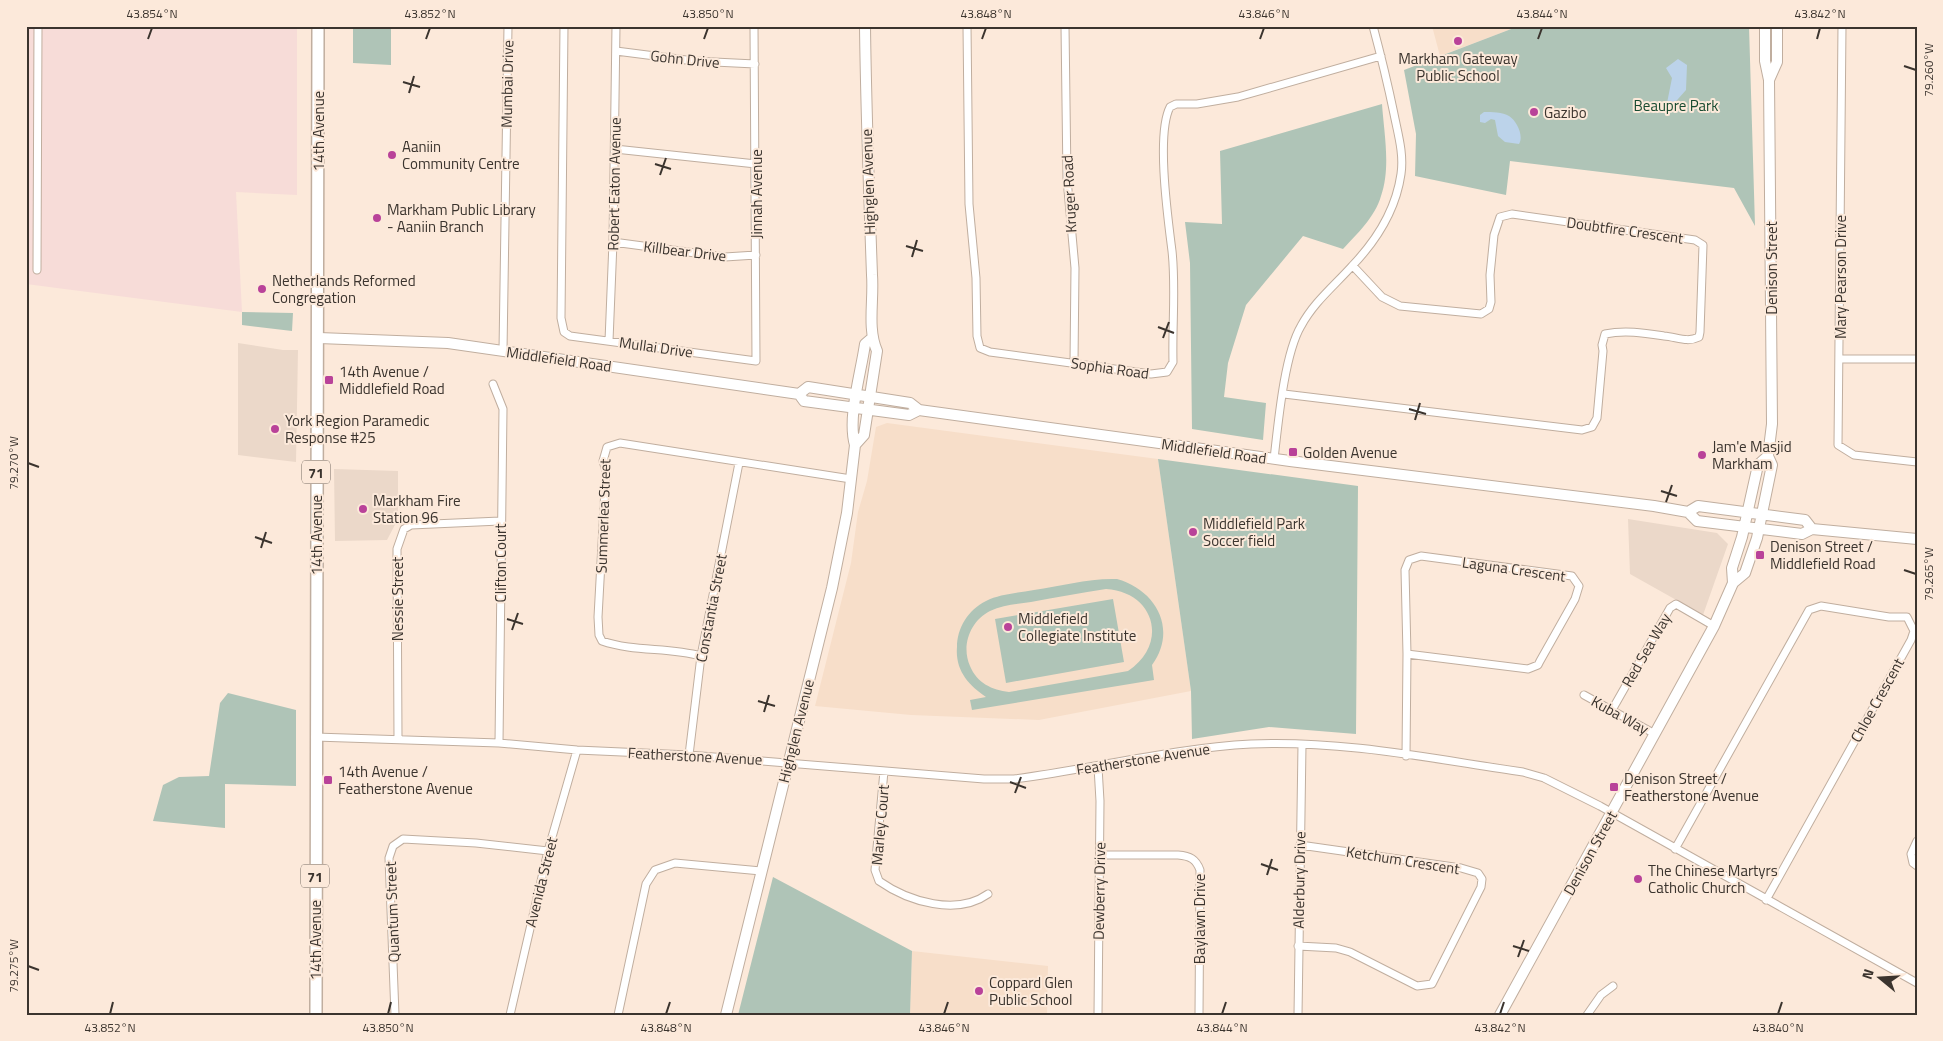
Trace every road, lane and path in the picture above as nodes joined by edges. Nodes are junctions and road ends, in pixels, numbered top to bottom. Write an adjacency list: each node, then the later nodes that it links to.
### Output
1 (38, 26): 23 (street)
2 (318, 26): 24 (main road, 14th Avenue / 71)
3 (508, 26): 27 (street, Mumbai Drive)
4 (564, 26): 26 (street, Mullai Drive)
5 (616, 26): 14 (street, Robert Eaton Avenue)
6 (754, 26): 16 (street, Jinnah Avenue)
7 (865, 26): 25 (street, Highglen Avenue)
8 (966, 26): 31 (street, Sophia Road)
9 (1065, 26): 31 (street, Kruger Road)
10 (1373, 26): 15 (street)
11 (1765, 26): 17 (street, Denison Street)
12 (1777, 26): 17 (street, Denison Street)
13 (1842, 26): 29 (street, Mary Pearson Drive)
14 (616, 51): 16 (street, Gohn Drive); 18 (street, Robert Eaton Avenue)
15 (1381, 56): 22 (street); 31 (street, Sophia Road)
16 (755, 64): 19 (street, Jinnah Avenue)
17 (1769, 80): 41 (street, Denison Street)
18 (615, 148): 19 (street); 20 (street, Robert Eaton Avenue)
19 (756, 164): 21 (street, Jinnah Avenue)
20 (613, 242): 21 (street, Killbear Drive); 26 (street, Robert Eaton Avenue)
21 (756, 255): 30 (street, Jinnah Avenue)
22 (1353, 266): 34 (street); 34 (street, Doubtfire Crescent)
23 (37, 270)
24 (319, 338): 27 (street, Middlefield Road); 61 (main road, 14th Avenue / 71)
25 (872, 338): 35 (street, Highglen Avenue); 36 (street, Highglen Avenue)
26 (609, 341): 30 (street, Mullai Drive)
27 (503, 351): 33 (street, Middlefield Road)
28 (1917, 359): 29 (street)
29 (1840, 360): 43 (street, Mary Pearson Drive)
30 (756, 361)
31 (1074, 362)
32 (493, 384): 49 (street, Clifton Court)
33 (799, 394): 35 (street, Middlefield Road); 37 (street, Middlefield Road)
34 (1284, 394): 42 (street)
35 (857, 395): 36 (street, Middlefield Road); 37 (street, Highglen Avenue)
36 (871, 398): 38 (street, Highglen Avenue); 39 (street, Middlefield Road)
37 (855, 408): 38 (street, Middlefield Road); 40 (street, Highglen Avenue)
38 (869, 410): 39 (street, Middlefield Road); 40 (street, Highglen Avenue)
39 (920, 410): 42 (street, Middlefield Road)
40 (855, 445): 45 (street, Highglen Avenue)
41 (1768, 456): 47 (street, Denison Street); 48 (street, Denison Street)
42 (1274, 459): 46 (street, Middlefield Road)
43 (1917, 462)
44 (739, 463): 45 (street, Summerlea Street); 57 (street, Constantia Street); 57 (street, Summerlea Street)
45 (851, 479): 68 (street, Highglen Avenue)
46 (1688, 512): 47 (street, Middlefield Road); 50 (street, Middlefield Road)
47 (1748, 512): 48 (street, Middlefield Road); 50 (street, Denison Street)
48 (1762, 514): 51 (street, Denison Street); 52 (street, Middlefield Road)
49 (500, 521): 62 (street, Nessie Street); 63 (street, Clifton Court)
50 (1744, 527): 51 (street, Middlefield Road); 54 (street, Denison Street)
51 (1759, 529): 52 (street, Middlefield Road); 54 (street, Denison Street)
52 (1812, 529): 53 (street, Middlefield Road)
53 (1917, 539)
54 (1733, 582): 55 (street, Denison Street)
55 (1714, 626): 59 (street, Red Sea Way); 60 (street, Denison Street)
56 (1407, 654): 56 (street, Laguna Crescent); 67 (street, Laguna Crescent)
57 (701, 656): 66 (street, Constantia Street)
58 (1584, 695): 59 (street, Kuba Way)
59 (1612, 710): 60 (street, Kuba Way)
60 (1656, 734): 71 (street, Denison Street)
61 (315, 738): 62 (street, Featherstone Avenue); 84 (main road, 14th Avenue / 71)
62 (398, 738): 63 (street, Featherstone Avenue)
63 (499, 743): 65 (street, Featherstone Avenue)
64 (1302, 745): 67 (street, Featherstone Avenue); 69 (street, Featherstone Avenue); 73 (street, Alderbury Drive)
65 (577, 750): 66 (street, Featherstone Avenue); 75 (street, Avenida Street)
66 (689, 755): 68 (street, Featherstone Avenue)
67 (1406, 756): 71 (street, Featherstone Avenue)
68 (788, 762): 70 (street, Featherstone Avenue); 78 (street, Highglen Avenue)
69 (1098, 767): 70 (street, Featherstone Avenue); 76 (street, Dewberry Drive)
70 (884, 771): 79 (street, Marley Court)
71 (1612, 813): 74 (street, Featherstone Avenue); 92 (street, Denison Street)
72 (1917, 842): 77 (street)
73 (1300, 845): 81 (street, Alderbury Drive); 81 (street, Ketchum Crescent)
74 (1675, 849): 80 (street, Featherstone Avenue); 80 (street, Chloe Crescent)
75 (548, 851): 85 (street, Quantum Street); 86 (street, Avenida Street)
76 (1100, 856): 89 (street, Dewberry Drive); 90 (street, Baylawn Drive)
77 (1917, 866)
78 (761, 871): 87 (street); 88 (street, Highglen Avenue)
79 (988, 894)
80 (1766, 900): 82 (street, Featherstone Avenue)
81 (1298, 946): 91 (street, Alderbury Drive)
82 (1917, 982)
83 (1612, 986): 93 (street)
84 (316, 1015)
85 (395, 1015)
86 (510, 1015)
87 (618, 1015)
88 (726, 1015)
89 (1098, 1015)
90 (1199, 1015)
91 (1298, 1015)
92 (1500, 1015)
93 (1587, 1015)

